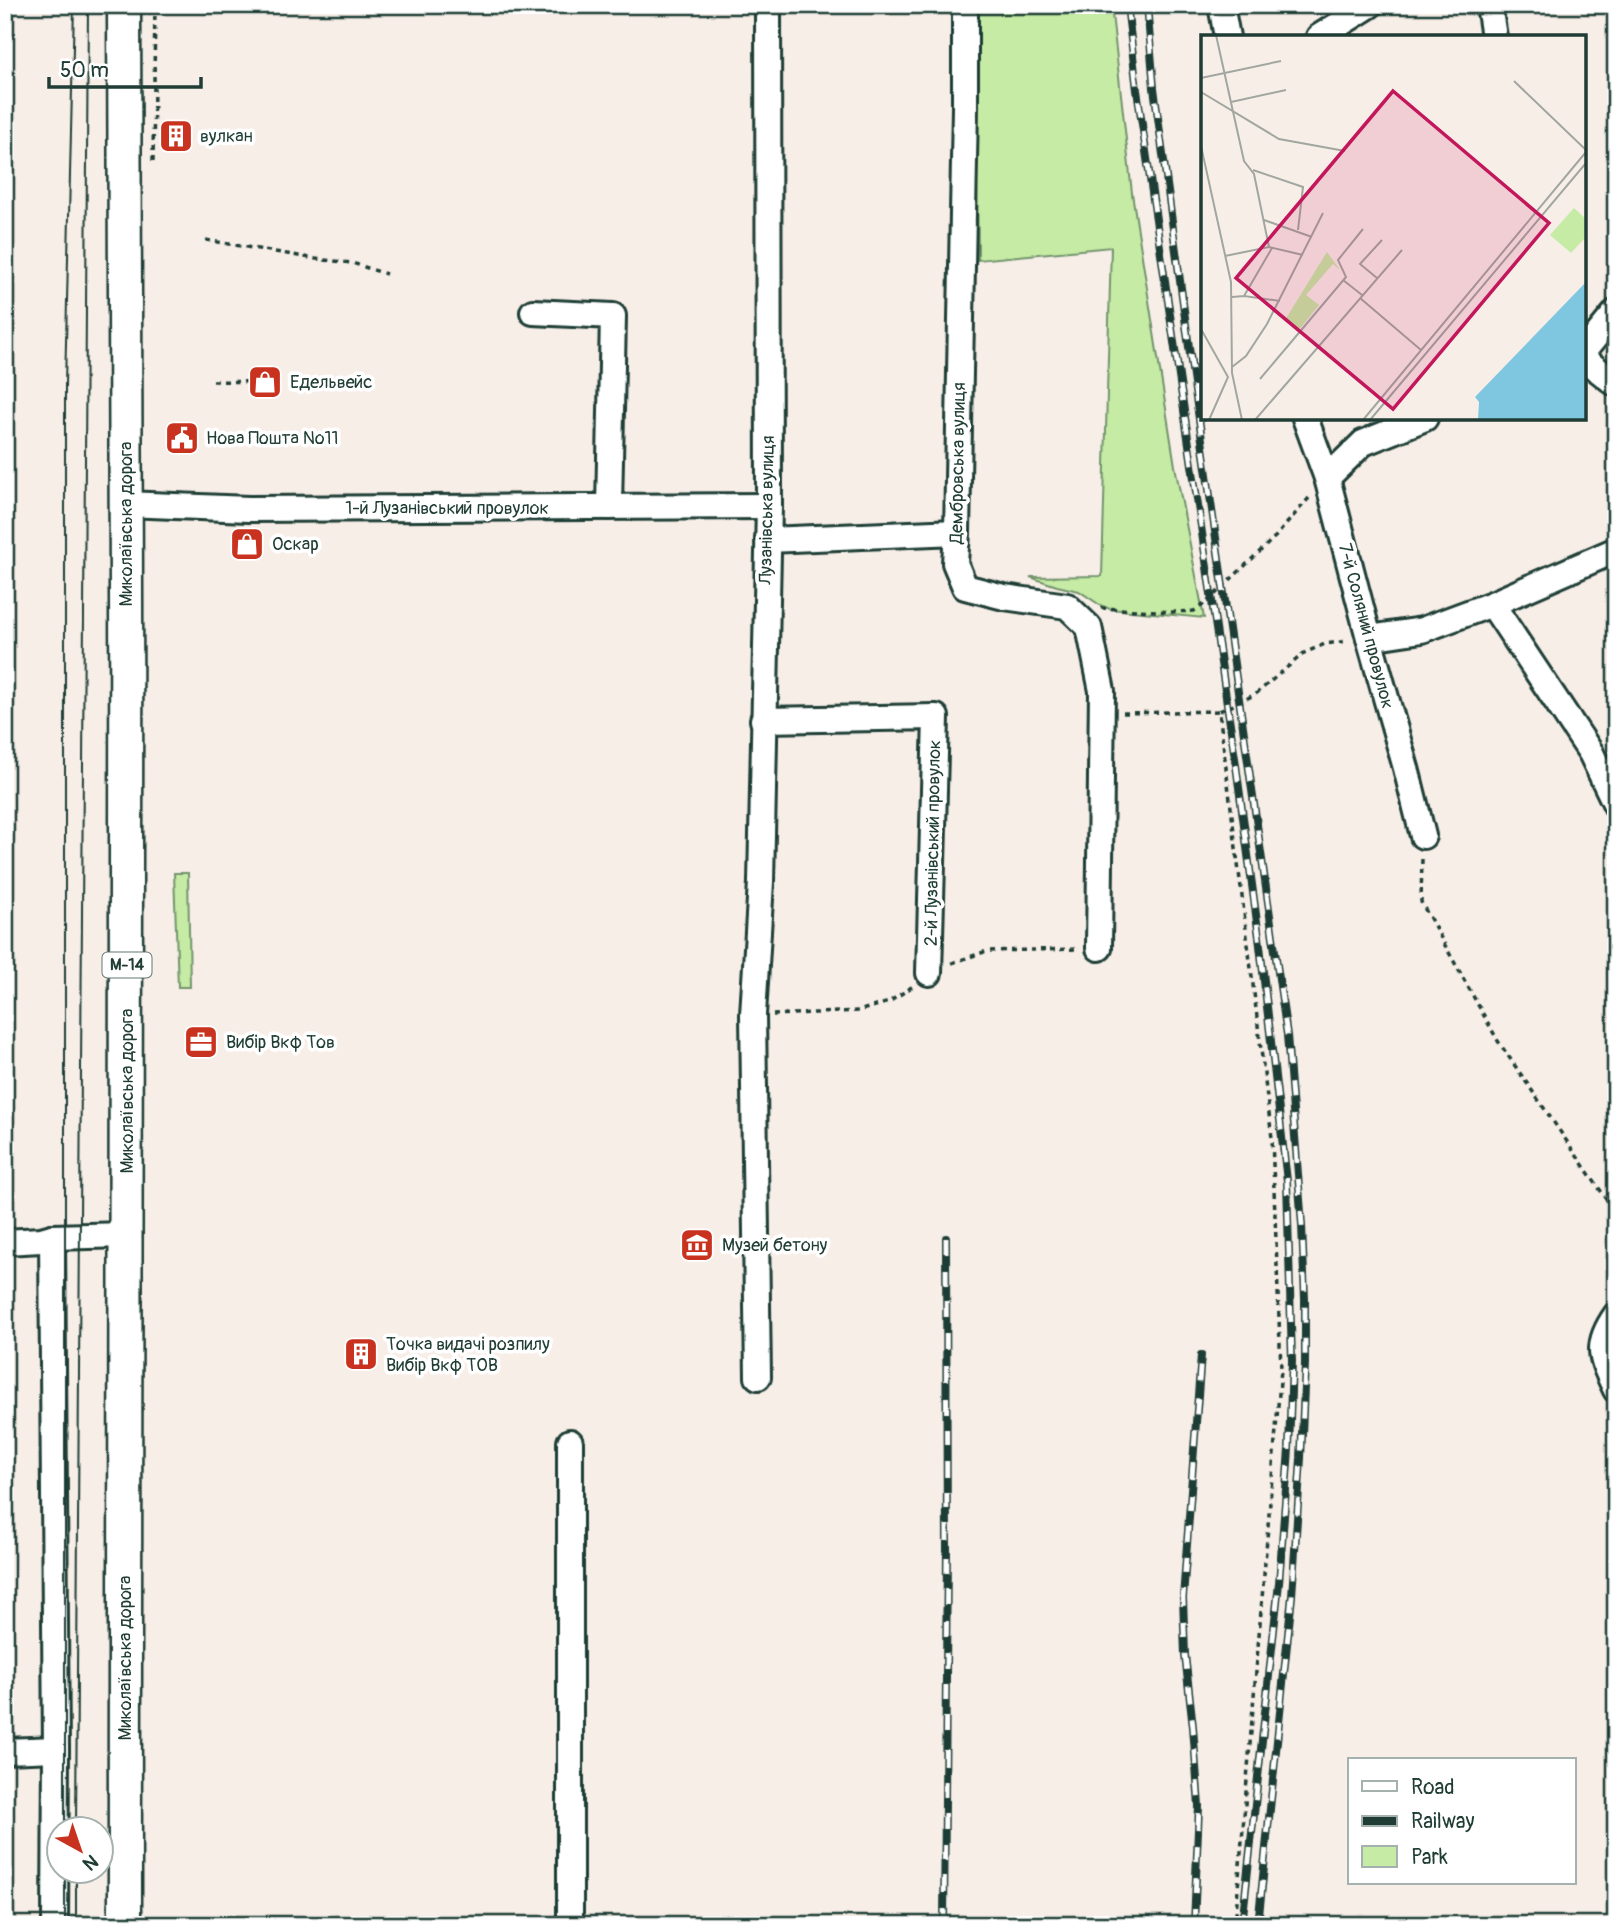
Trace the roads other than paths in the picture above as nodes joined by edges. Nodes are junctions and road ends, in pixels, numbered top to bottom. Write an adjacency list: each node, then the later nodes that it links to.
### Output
1 (124, 5): 18 (main road, Миколаївська дорога / М-14)
2 (768, 5): 19 (street, Лузанівська вулиця)
3 (965, 5): 21 (street, Дембровська вулиця)
4 (1221, 5): 7 (street)
5 (1370, 5): 8 (street)
6 (1489, 5): 9 (street)
7 (1227, 35)
8 (1322, 35)
9 (1494, 35)
10 (533, 312): 20 (street)
11 (1616, 313): 12 (street)
12 (1586, 349)
13 (1586, 361): 14 (street)
14 (1616, 384)
15 (1306, 420): 17 (street, 7-й Соляний провулок)
16 (1420, 420): 17 (street)
17 (1327, 478): 25 (street, 7-й Соляний провулок)
18 (125, 504): 20 (street, 1-й Лузанівський провулок); 31 (main road, Миколаївська дорога / М-14)
19 (769, 506): 20 (street, 1-й Лузанівський провулок); 22 (street, Лузанівська вулиця)
20 (608, 507)
21 (957, 531): 22 (street); 29 (street, Дембровська вулиця)
22 (768, 540): 26 (street, Лузанівська вулиця)
23 (1616, 550): 24 (street)
24 (1492, 604): 25 (street); 27 (street)
25 (1368, 638): 28 (street, 7-й Соляний провулок)
26 (763, 720): 30 (street, 2-й Лузанівський провулок); 35 (street, Лузанівська вулиця)
27 (1616, 805)
28 (1423, 835)
29 (1099, 948)
30 (929, 973)
31 (126, 1235): 32 (street); 41 (main road, Миколаївська дорога / М-14)
32 (52, 1237): 33 (street); 38 (street)
33 (5, 1242)
34 (1611, 1322): 36 (street)
35 (758, 1377)
36 (1616, 1390)
37 (570, 1442): 42 (street)
38 (56, 1749): 39 (street); 40 (street)
39 (5, 1751)
40 (55, 1925)
41 (125, 1925)
42 (570, 1925)

